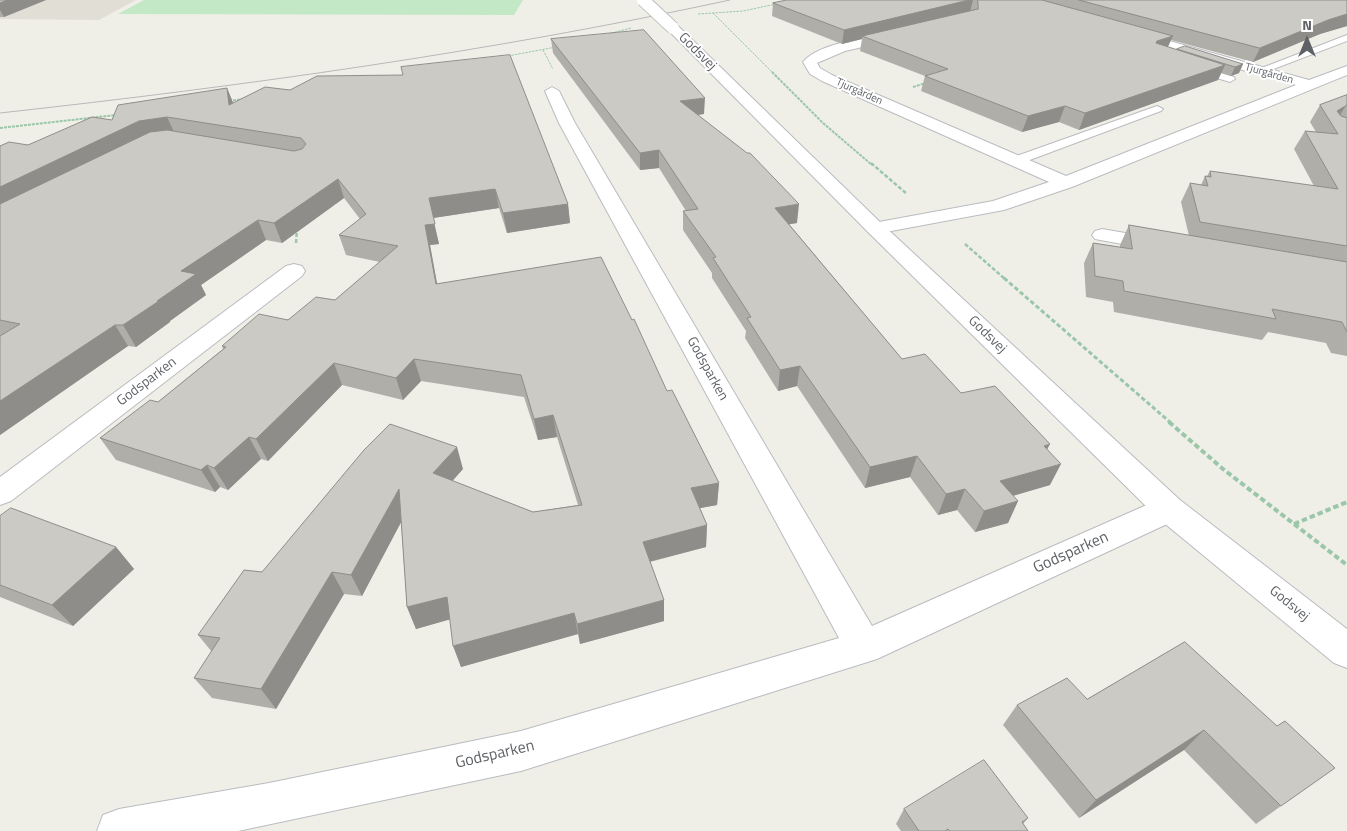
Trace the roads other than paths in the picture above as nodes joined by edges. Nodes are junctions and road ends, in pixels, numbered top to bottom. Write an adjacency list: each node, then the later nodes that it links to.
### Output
1 (643, 0): 16 (street, Godsvej, bridge)
2 (1116, 30): 5 (street, Tjurgården)
3 (916, 31): 14 (street, Tjurgården)
4 (1347, 38): 9 (lane)
5 (1182, 49): 6 (lane); 9 (street, Tjurgården)
6 (1164, 55)
7 (1184, 65): 10 (lane)
8 (1347, 70): 11 (street, Tjurgården)
9 (1259, 71): 11 (street, Tjurgården)
10 (1230, 79)
11 (1310, 85): 15 (street, Tjurgården)
12 (552, 91): 22 (street, Godsparken)
13 (1157, 109): 14 (lane)
14 (1015, 161): 15 (street, Tjurgården)
15 (1066, 183): 16 (street, Tjurgården)
16 (875, 228): 21 (street, Godsvej)
17 (1102, 235): 18 (street)
18 (1181, 249)
19 (294, 271): 20 (street, Godsparken)
20 (0, 492)
21 (1169, 509): 22 (street, Godsparken); 23 (street, Godsvej)
22 (864, 647): 24 (street, Godsparken)
23 (1347, 651)
24 (119, 831)

